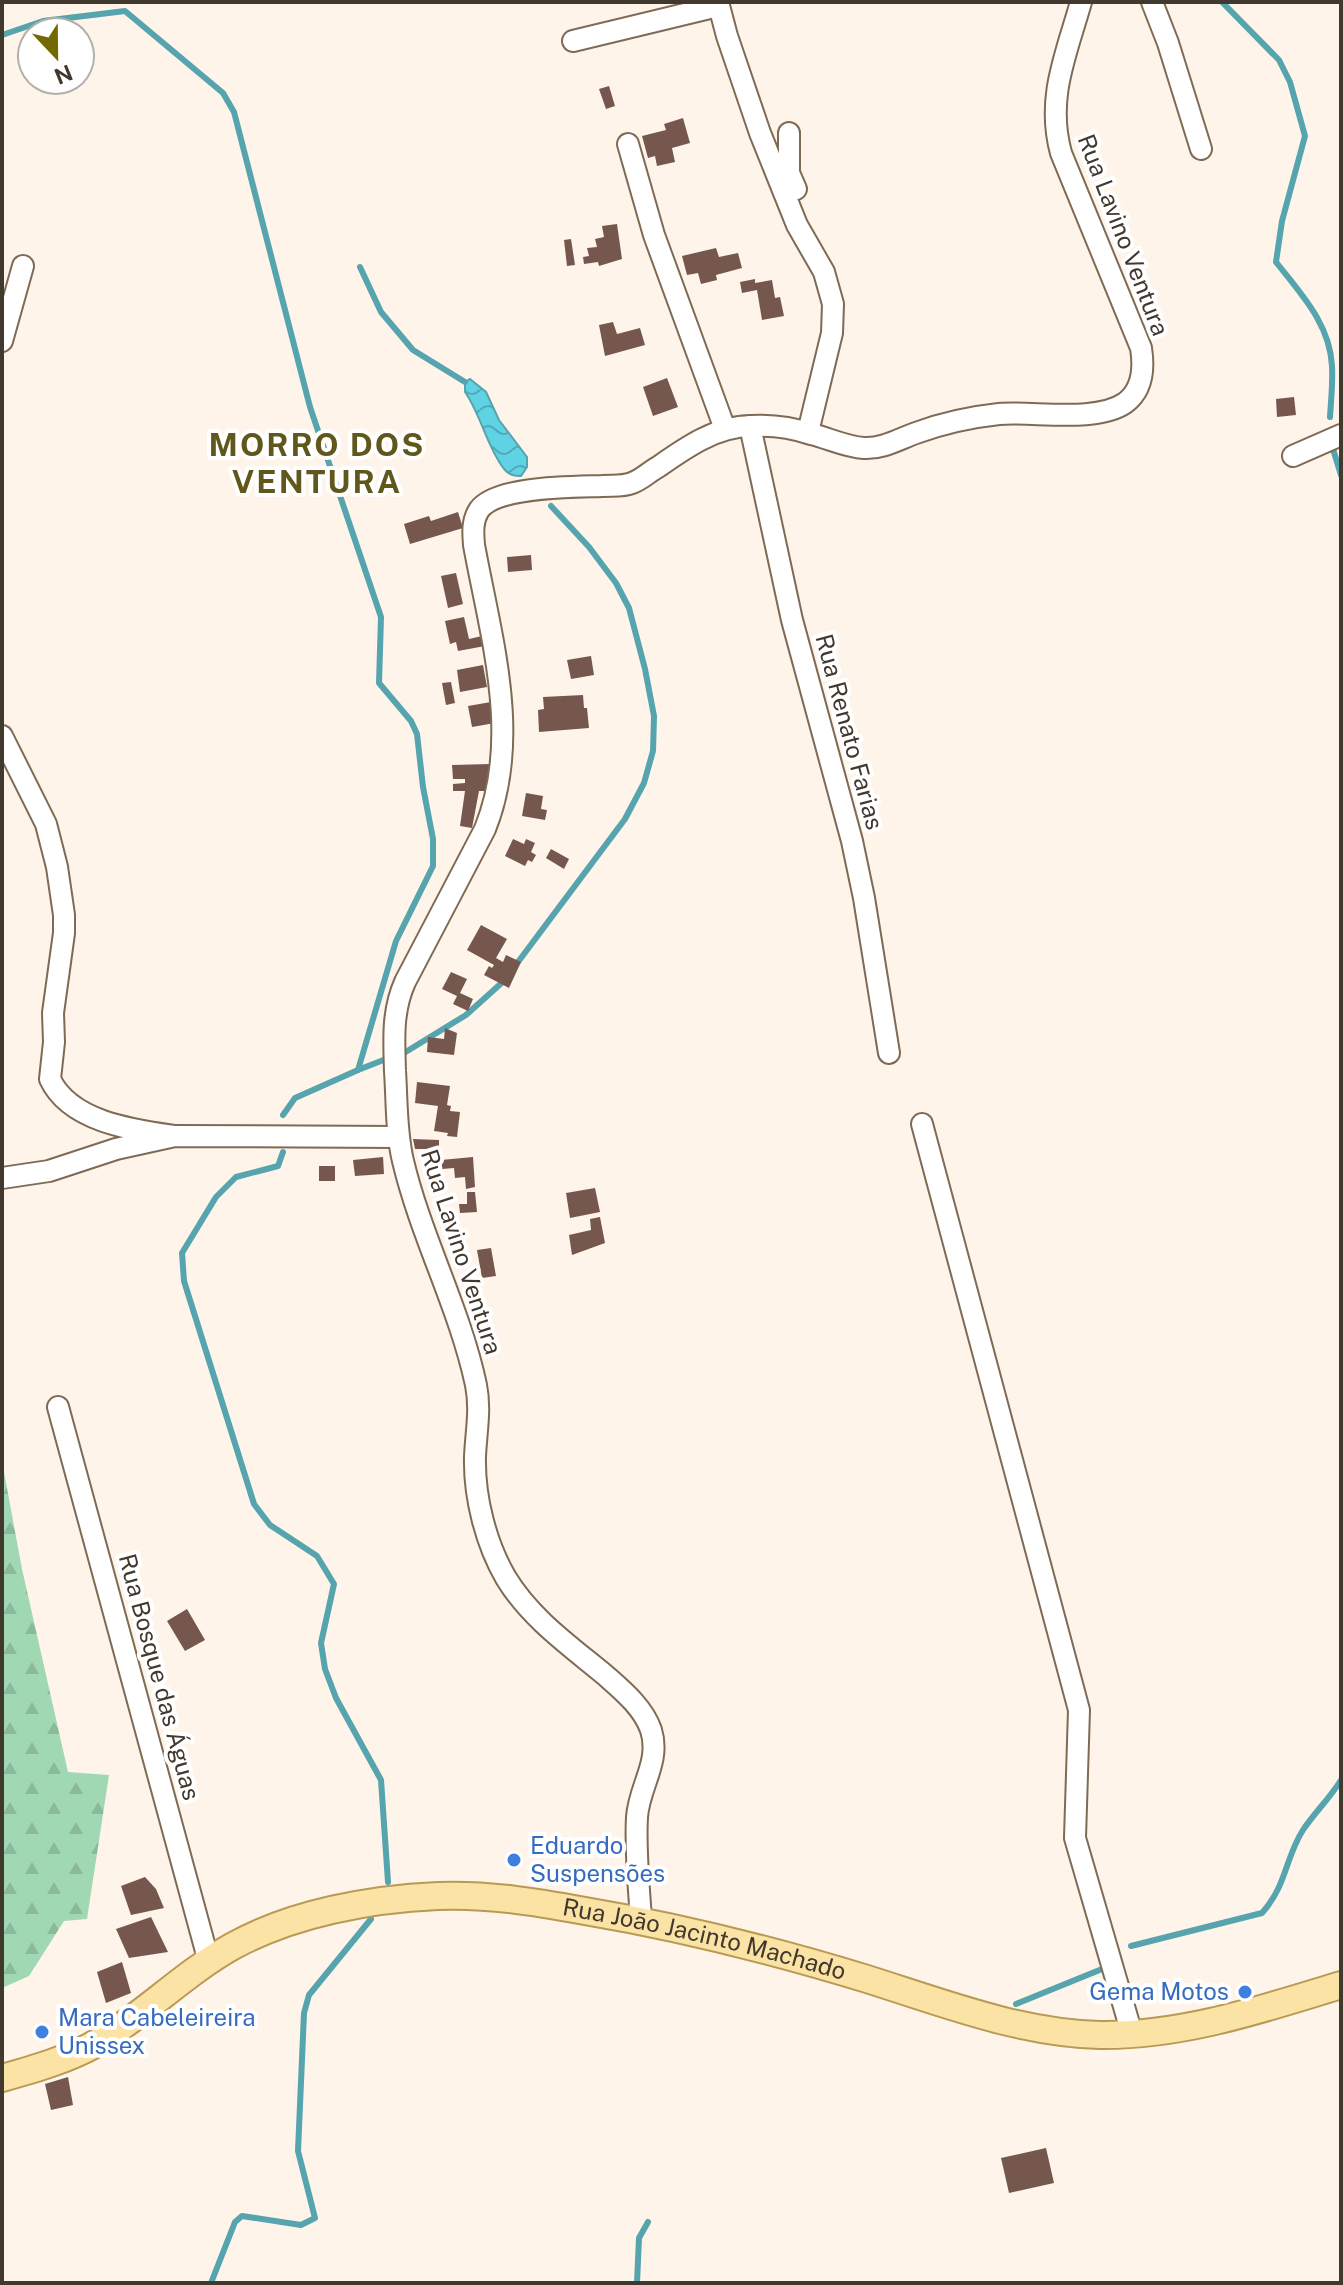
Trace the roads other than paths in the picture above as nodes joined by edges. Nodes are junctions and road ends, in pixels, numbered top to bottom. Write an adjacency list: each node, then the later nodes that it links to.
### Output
1 (1081, 2): 13 (street, Rua Lavino Ventura)
2 (1152, 2): 7 (street)
3 (718, 4): 4 (street); 9 (street)
4 (573, 41)
5 (789, 133): 9 (street)
6 (628, 144): 12 (street)
7 (1201, 149)
8 (23, 266): 10 (street)
9 (827, 280): 13 (street)
10 (2, 341)
11 (750, 426): 12 (street, Rua Lavino Ventura); 13 (street, Rua Lavino Ventura); 17 (street, Rua Renato Farias)
12 (725, 429): 20 (street, Rua Lavino Ventura)
13 (808, 432)
14 (1341, 435): 15 (street)
15 (1293, 456)
16 (2, 736): 19 (street)
17 (889, 1053)
18 (922, 1124): 26 (street)
19 (175, 1136): 20 (street); 21 (street)
20 (398, 1137): 23 (street, Rua Lavino Ventura)
21 (2, 1178)
22 (58, 1407): 24 (street, Rua Bosque das Águas)
23 (641, 1920): 24 (main road, Rua João Jacinto Machado); 26 (main road, Rua João Jacinto Machado)
24 (209, 1962): 27 (main road, Rua João Jacinto Machado)
25 (1341, 1985): 26 (main road, Rua João Jacinto Machado)
26 (1132, 2034)
27 (2, 2078)

